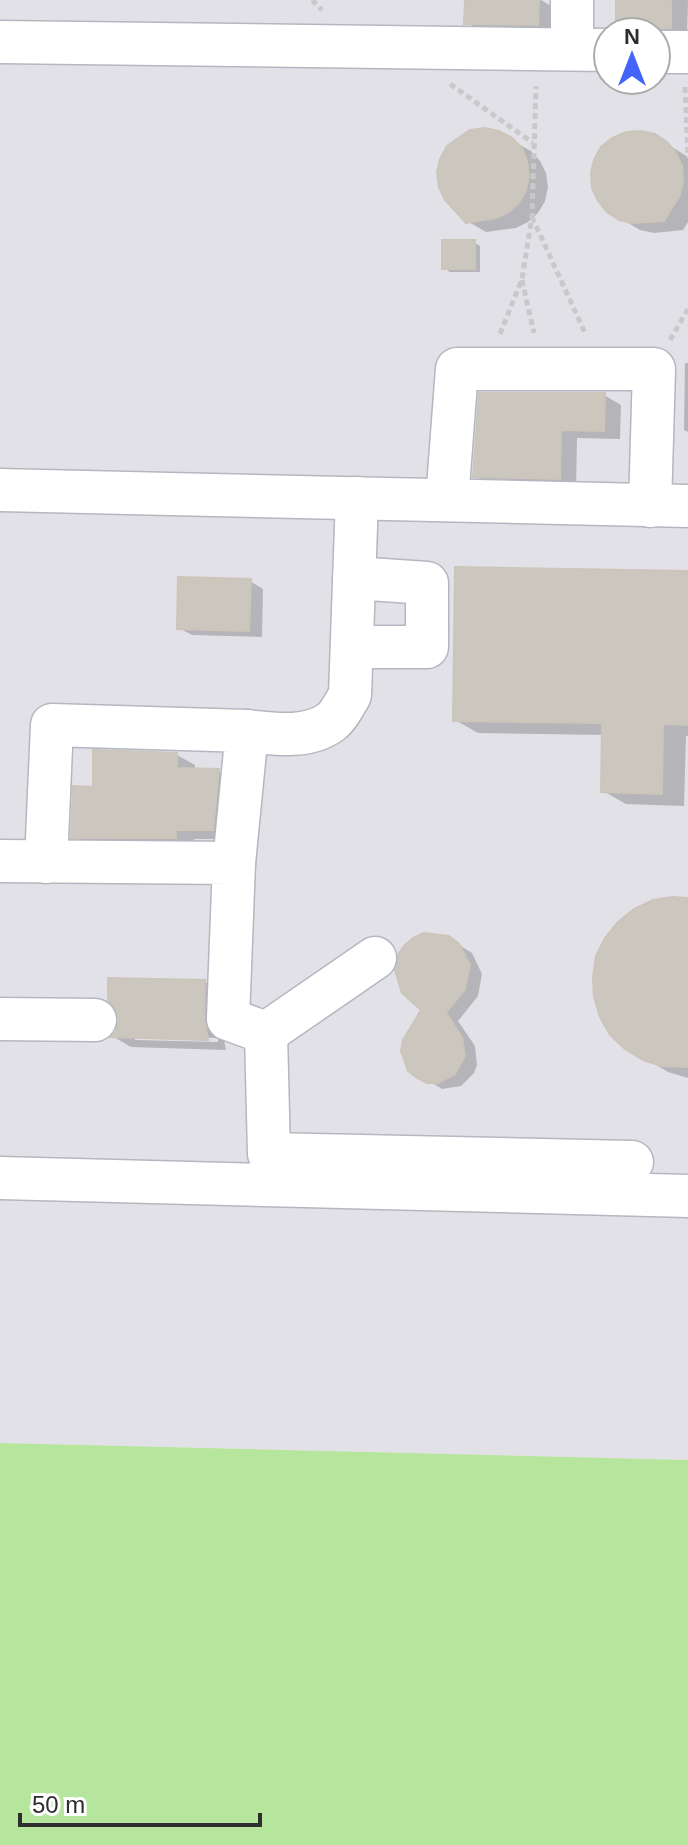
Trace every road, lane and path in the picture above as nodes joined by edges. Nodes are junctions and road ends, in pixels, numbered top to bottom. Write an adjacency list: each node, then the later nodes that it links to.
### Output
1 (572, 0): 3 (lane)
2 (0, 42): 3 (lane)
3 (572, 49): 6 (path)
4 (676, 52): 7 (path)
5 (447, 82): 6 (path)
6 (534, 144): 8 (path)
7 (688, 158)
8 (532, 217): 9 (path); 12 (path)
9 (522, 279): 10 (path); 11 (path)
10 (486, 369): 11 (lane); 15 (lane)
11 (542, 369): 12 (lane)
12 (602, 369): 16 (lane)
13 (0, 490): 14 (lane)
14 (357, 498): 15 (lane); 17 (lane)
15 (447, 500): 16 (lane)
16 (669, 506)
17 (354, 578): 18 (lane); 18 (lane)
18 (352, 647): 19 (lane)
19 (247, 731): 21 (lane); 22 (lane)
20 (0, 861): 21 (lane)
21 (46, 862): 22 (lane)
22 (234, 863): 26 (lane)
23 (375, 958): 26 (lane)
24 (0, 1019): 25 (lane)
25 (95, 1020)
26 (266, 1033): 27 (lane)
27 (632, 1162)
28 (0, 1178): 29 (lane)
29 (688, 1196)

